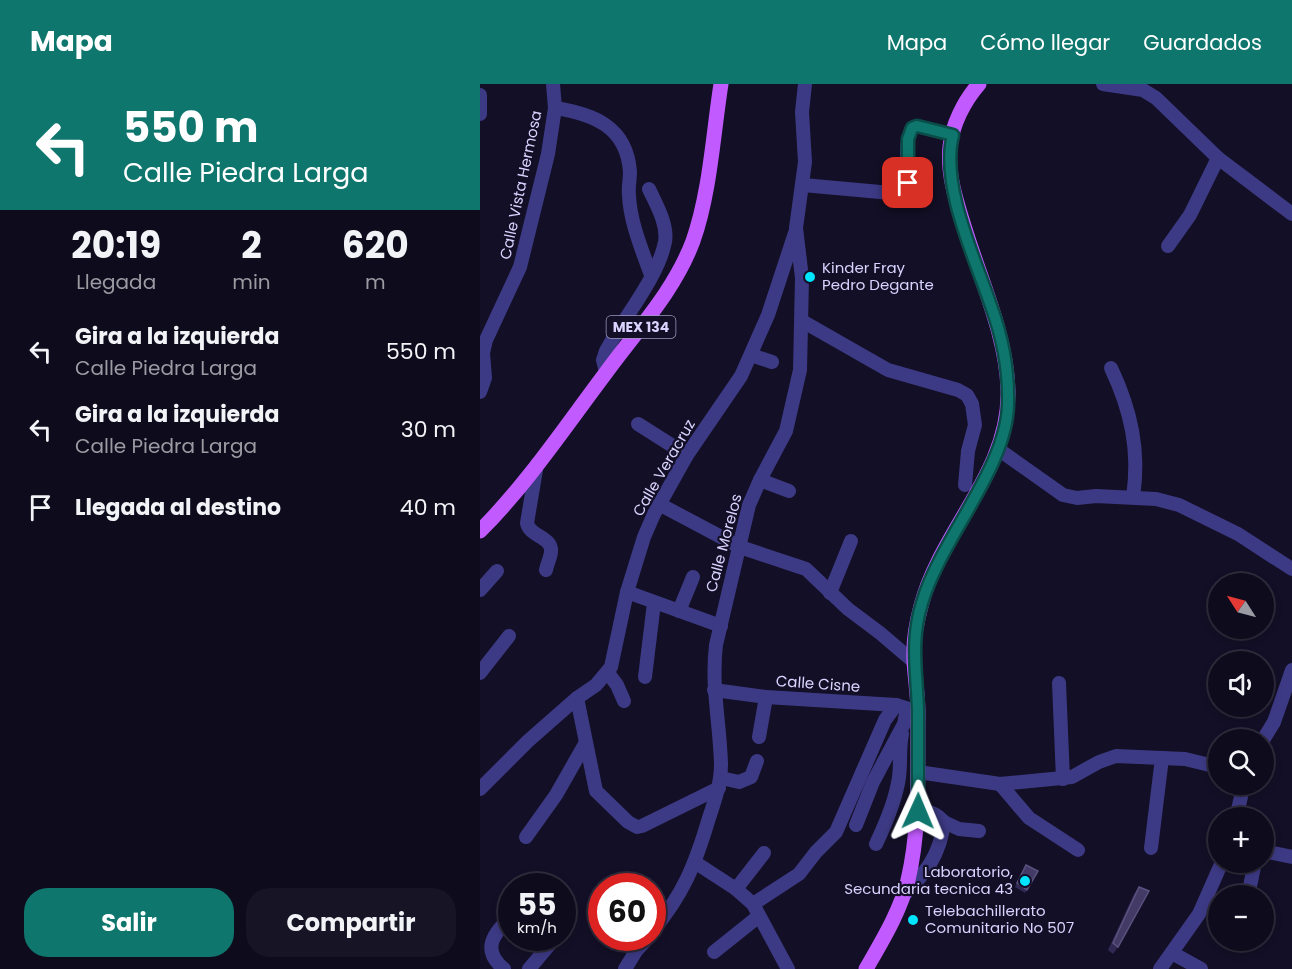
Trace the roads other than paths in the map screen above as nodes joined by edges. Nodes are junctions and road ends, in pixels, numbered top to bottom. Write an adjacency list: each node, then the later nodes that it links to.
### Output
1 (553, 84): 7 (street, Calle Vista Hermosa)
2 (721, 84): 21 (main road, MEX 134)
3 (805, 84): 11 (street, Calle Morelos)
4 (978, 84): 9 (main road)
5 (1103, 84): 10 (street)
6 (480, 95): 8 (street)
7 (555, 108): 16 (street); 22 (street, Calle Vista Hermosa)
8 (480, 114)
9 (953, 135): 11 (street); 24 (main road)
10 (1218, 158): 13 (street); 15 (street)
11 (803, 185): 14 (street, Calle Morelos)
12 (649, 189): 16 (street)
13 (1292, 214)
14 (796, 228): 17 (street, Calle Morelos); 18 (street, Calle Veracruz)
15 (1168, 246)
16 (651, 275): 21 (street)
17 (802, 321): 27 (street, Calle Morelos); 28 (street)
18 (751, 355): 19 (street); 25 (street, Calle Veracruz)
19 (772, 362)
20 (1111, 368): 30 (street)
21 (606, 372): 26 (main road, MEX 134)
22 (480, 392)
23 (638, 424): 25 (street)
24 (998, 449): 30 (street); 46 (main road)
25 (687, 455): 31 (street, Calle Veracruz)
26 (537, 464): 32 (main road, MEX 134); 36 (street)
27 (760, 480): 29 (street); 34 (street, Calle Morelos)
28 (965, 485)
29 (789, 491)
30 (1133, 497): 35 (street)
31 (659, 504): 34 (street); 40 (street, Calle Veracruz)
32 (480, 531)
33 (850, 541): 41 (street)
34 (740, 547): 41 (street); 44 (street, Calle Morelos)
35 (1292, 569)
36 (546, 570)
37 (497, 571): 39 (street)
38 (693, 577): 43 (street)
39 (480, 590)
40 (627, 592): 42 (street); 49 (street, Calle Veracruz)
41 (830, 593): 46 (street)
42 (654, 603): 43 (street); 50 (street)
43 (679, 611): 44 (street)
44 (721, 626): 52 (street, Calle Morelos)
45 (509, 636): 48 (street)
46 (914, 662): 56 (main road)
47 (1292, 670): 58 (street)
48 (480, 673)
49 (608, 673): 54 (street); 55 (street)
50 (645, 676)
51 (1059, 683): 65 (street)
52 (714, 690): 53 (street, Calle Cisne); 66 (street, Calle Morelos)
53 (766, 697): 56 (street, Calle Cisne); 59 (street)
54 (577, 698): 60 (street); 68 (street)
55 (624, 701)
56 (907, 709): 57 (street); 64 (main road); 84 (street)
57 (904, 724): 71 (street); 74 (street)
58 (1270, 729)
59 (759, 737)
60 (585, 744): 66 (street); 73 (street)
61 (1162, 758): 63 (street); 65 (street); 75 (street)
62 (757, 761): 66 (street)
63 (1208, 765)
64 (918, 772): 67 (street); 69 (main road)
65 (1063, 779): 67 (street)
66 (720, 783): 80 (street, Calle Morelos)
67 (1000, 784): 76 (street)
68 (480, 789)
69 (918, 811): 70 (street); 83 (main road)
70 (944, 822): 72 (street); 83 (street)
71 (856, 825)
72 (979, 831)
73 (526, 837)
74 (876, 844)
75 (1151, 848)
76 (1078, 850)
77 (764, 853): 82 (street)
78 (1274, 853): 79 (street)
79 (1292, 857)
80 (696, 863): 82 (street); 85 (street, Calle Morelos)
81 (1217, 873): 90 (street)
82 (736, 889): 84 (street)
83 (902, 897): 96 (main road)
84 (756, 910): 89 (street); 92 (street)
85 (667, 914)
86 (498, 930): 91 (street)
87 (544, 951): 94 (street)
88 (636, 951): 95 (street)
89 (714, 952)
90 (1172, 953): 97 (street); 98 (street)
91 (499, 965): 93 (street)
92 (783, 967)
93 (481, 969)
94 (529, 969)
95 (625, 969)
96 (866, 969)
97 (1160, 969)
98 (1200, 969)

